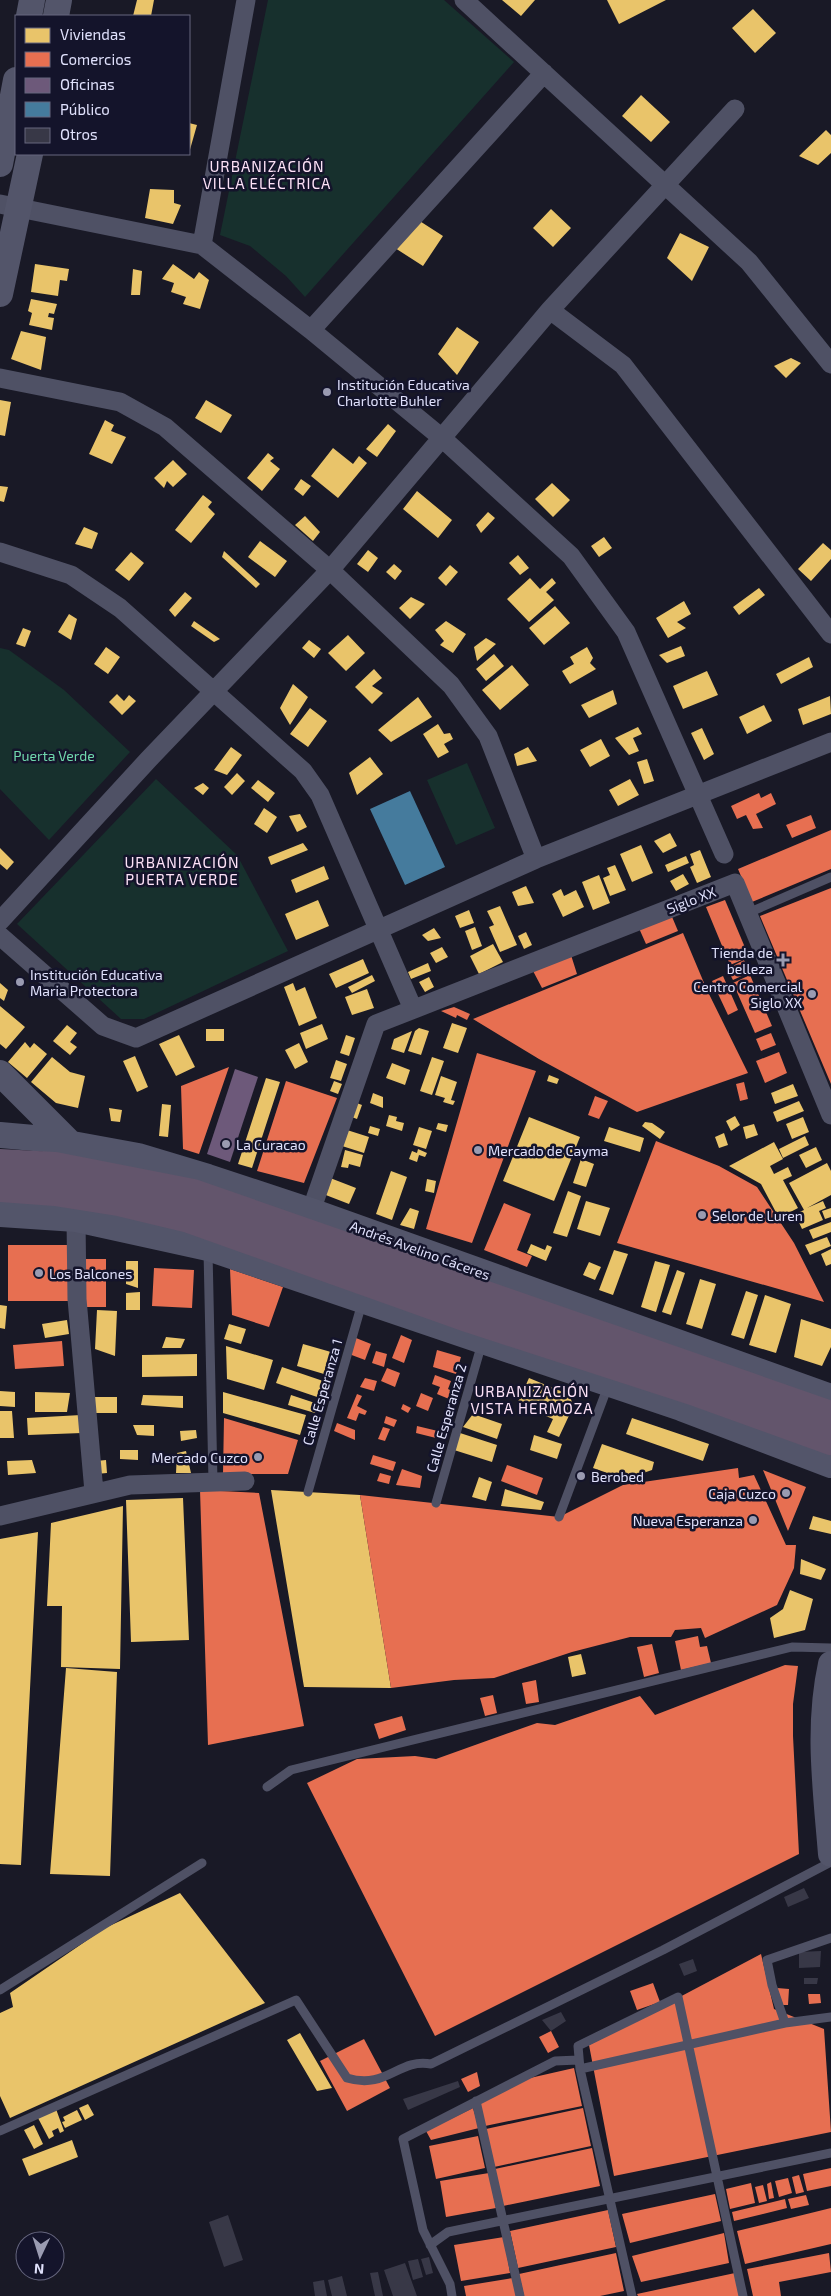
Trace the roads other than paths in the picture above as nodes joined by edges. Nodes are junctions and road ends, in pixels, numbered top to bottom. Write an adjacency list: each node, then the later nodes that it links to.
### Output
1 (32, 0): 5 (main road)
2 (59, 0): 6 (main road)
3 (246, 0): 14 (street)
4 (464, 0): 7 (street)
5 (29, 15)
6 (56, 15)
7 (544, 73): 12 (street); 17 (street)
8 (15, 85): 11 (main road)
9 (735, 109): 12 (street)
10 (30, 155): 13 (main road)
11 (0, 164)
12 (665, 184): 16 (street); 18 (street)
13 (10, 206): 14 (street); 15 (main road)
14 (202, 245): 17 (street)
15 (0, 294)
16 (550, 310): 20 (street); 23 (street)
17 (311, 330): 20 (street)
18 (831, 364)
19 (0, 378): 22 (street)
20 (442, 438): 22 (street); 26 (street)
21 (0, 552): 24 (street)
22 (330, 570): 24 (street); 28 (street)
23 (831, 634)
24 (213, 692): 31 (street); 32 (street)
25 (831, 742): 26 (street)
26 (698, 795): 27 (street); 28 (street)
27 (724, 854)
28 (536, 859): 32 (street)
29 (831, 877): 30 (lane)
30 (748, 914): 34 (street, Siglo XX); 36 (street, Siglo XX)
31 (0, 921)
32 (377, 929): 33 (street); 34 (street)
33 (0, 936)
34 (412, 1009): 41 (street)
35 (0, 1073): 38 (main road)
36 (831, 1115)
37 (0, 1135): 38 (main road, Andrés Avelino Cáceres)
38 (70, 1143): 41 (main road, Andrés Avelino Cáceres)
39 (0, 1163): 47 (highway, Andrés Avelino Cáceres)
40 (0, 1188): 47 (highway, Andrés Avelino Cáceres)
41 (311, 1211): 49 (main road, Andrés Avelino Cáceres)
42 (0, 1214): 43 (main road)
43 (76, 1219): 44 (main road); 55 (street)
44 (208, 1248): 45 (main road); 53 (lane)
45 (363, 1300): 46 (main road); 56 (lane, Calle Esperanza 1)
46 (482, 1340): 48 (main road); 57 (lane, Calle Esperanza 2)
47 (700, 1383): 50 (highway, Andrés Avelino Cáceres); 51 (highway, Andrés Avelino Cáceres)
48 (609, 1384): 52 (main road); 59 (lane)
49 (831, 1397)
50 (831, 1415)
51 (831, 1441)
52 (831, 1465)
53 (213, 1481): 54 (street); 55 (street)
54 (245, 1481)
55 (94, 1492): 58 (street)
56 (308, 1492)
57 (436, 1504)
58 (0, 1516)
59 (559, 1517)
60 (831, 1648): 62 (lane)
61 (831, 1664): 63 (main road)
62 (267, 1787)
63 (831, 1854)
64 (831, 1862): 73 (lane)
65 (202, 1863): 67 (lane)
66 (831, 1938): 69 (lane)
67 (0, 1990)
68 (831, 2017): 69 (lane)
69 (784, 2023): 70 (lane)
70 (689, 2045): 71 (lane); 71 (lane); 75 (lane)
71 (579, 2064): 72 (lane); 76 (lane)
72 (476, 2101): 77 (lane); 78 (lane)
73 (0, 2132)
74 (831, 2153): 75 (lane)
75 (717, 2176): 76 (lane); 82 (lane)
76 (610, 2198): 77 (lane); 81 (lane)
77 (503, 2220): 78 (lane); 80 (lane)
78 (430, 2245): 79 (lane)
79 (452, 2296)
80 (520, 2296)
81 (632, 2296)
82 (743, 2296)

